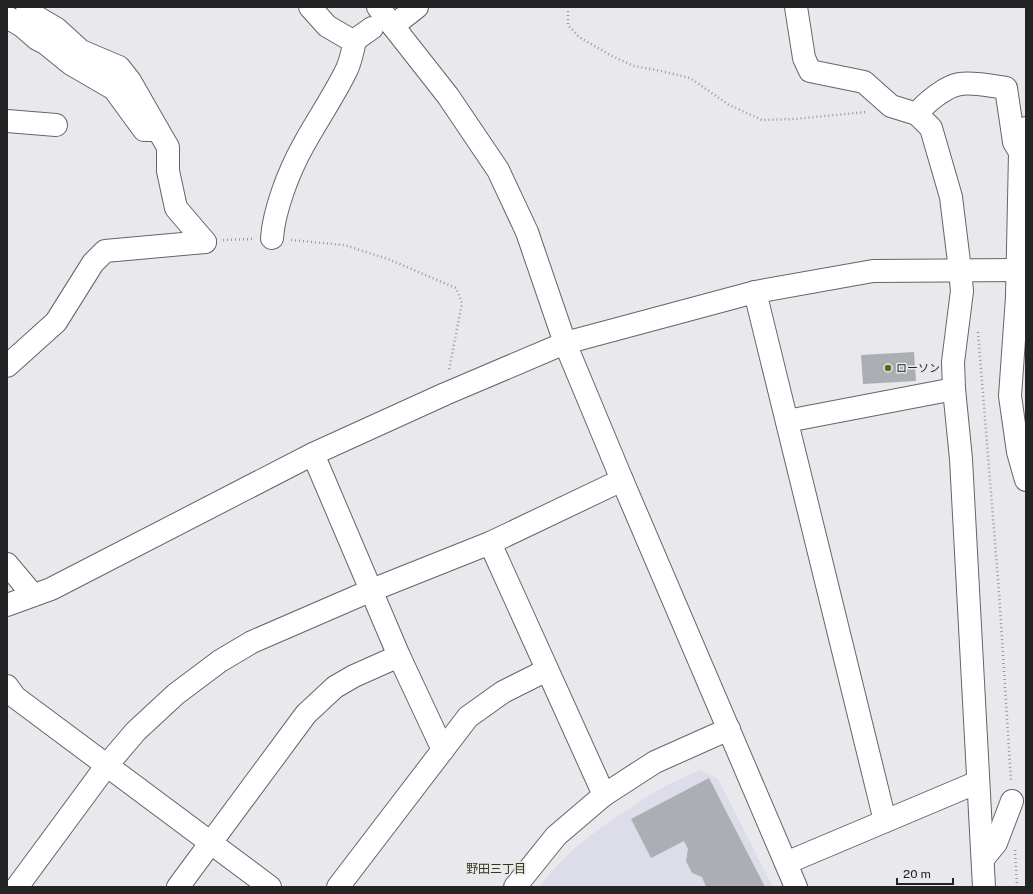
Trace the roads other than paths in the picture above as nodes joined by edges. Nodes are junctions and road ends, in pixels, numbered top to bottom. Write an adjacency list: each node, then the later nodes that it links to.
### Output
1 (27, 7): 12 (street)
2 (310, 7): 7 (street)
3 (378, 7): 7 (street)
4 (417, 7): 7 (street)
5 (796, 7): 8 (street)
6 (7, 17): 12 (street)
7 (373, 32): 14 (street); 19 (street)
8 (917, 114): 13 (street); 15 (street)
9 (7, 121): 10 (street)
10 (56, 125)
11 (1026, 128): 13 (street)
12 (158, 130): 20 (street)
13 (1020, 153): 16 (street)
14 (272, 238)
15 (960, 270): 16 (street); 17 (street); 18 (street); 21 (street)
16 (1022, 270): 25 (street)
17 (974, 291)
18 (755, 292): 19 (street); 22 (street)
19 (565, 343): 23 (street); 24 (street)
20 (7, 366)
21 (954, 389): 22 (street); 37 (street)
22 (787, 421): 40 (street)
23 (314, 454): 28 (street); 29 (street)
24 (622, 480): 26 (street); 34 (street)
25 (1026, 480)
26 (490, 543): 28 (street); 32 (street)
27 (7, 564): 29 (street)
28 (372, 590): 31 (street); 36 (street)
29 (33, 596): 30 (street)
30 (7, 606)
31 (399, 656): 35 (street); 41 (street)
32 (547, 670): 35 (street); 38 (street)
33 (7, 686): 36 (street)
34 (729, 729): 38 (street); 43 (street)
35 (443, 750): 47 (street)
36 (107, 765): 41 (street); 44 (street)
37 (978, 782): 40 (street); 42 (street)
38 (604, 795): 48 (street)
39 (1012, 801): 42 (street)
40 (885, 821): 43 (street)
41 (212, 843): 45 (street); 46 (street)
42 (983, 859): 50 (street)
43 (786, 863): 49 (street)
44 (17, 887)
45 (178, 887)
46 (270, 887)
47 (338, 887)
48 (515, 887)
49 (796, 887)
50 (984, 887)

